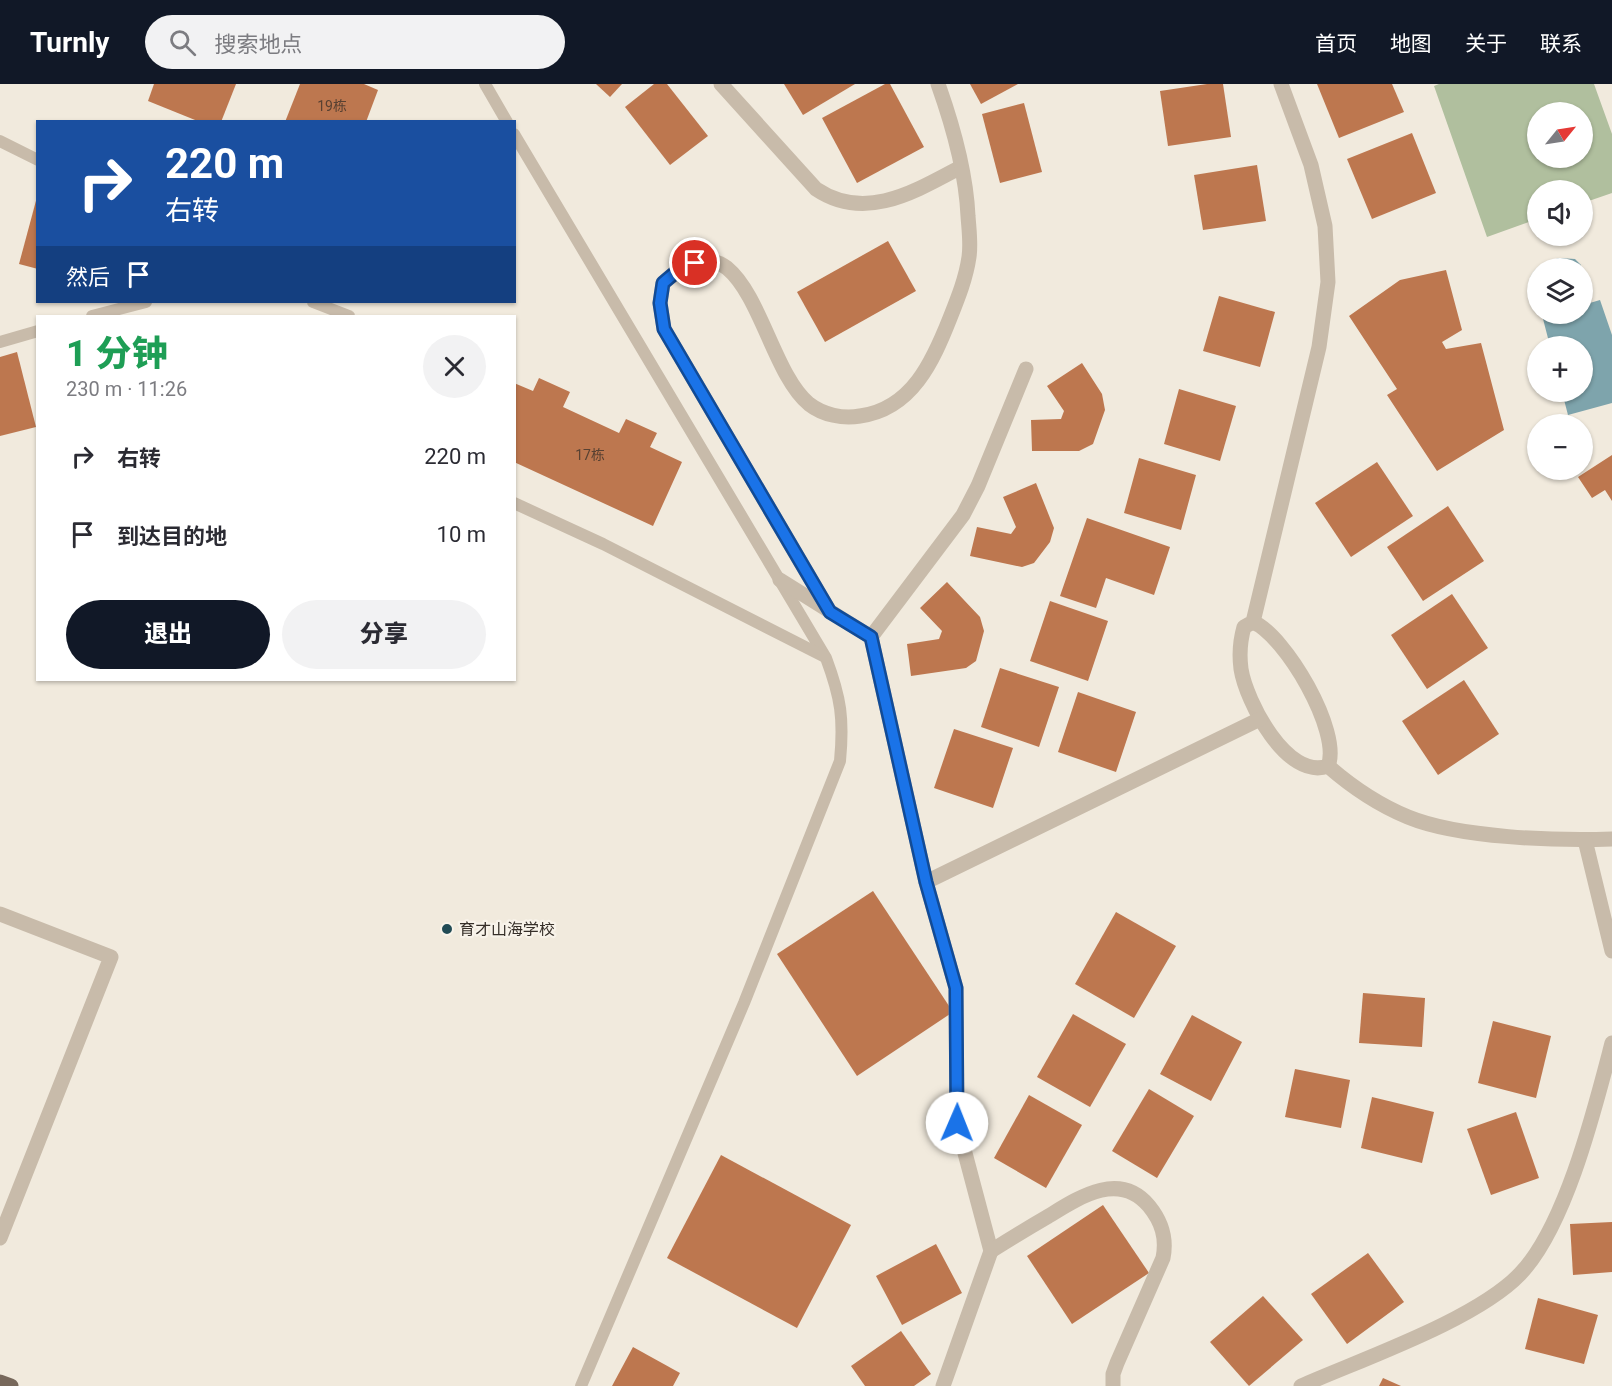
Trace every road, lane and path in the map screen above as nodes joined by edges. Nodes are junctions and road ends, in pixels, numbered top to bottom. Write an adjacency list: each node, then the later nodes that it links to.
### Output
1 (485, 84): 5 (lane)
2 (721, 84): 9 (street)
3 (938, 84): 9 (street)
4 (1281, 84): 20 (street)
5 (506, 120)
6 (516, 137): 18 (lane)
7 (0, 141): 8 (lane)
8 (36, 159)
9 (961, 167): 19 (street)
10 (142, 303): 12 (lane)
11 (316, 303): 13 (lane)
12 (96, 315)
13 (346, 315)
14 (36, 333): 15 (lane)
15 (0, 342)
16 (1026, 369): 21 (street)
17 (516, 504): 22 (lane)
18 (780, 580): 19 (street); 22 (lane)
19 (830, 612): 21 (street)
20 (1253, 622): 23 (street); 24 (street)
21 (871, 637): 27 (street)
22 (826, 658): 35 (lane)
23 (1260, 719): 24 (street); 27 (street)
24 (1328, 766): 26 (street)
25 (1612, 839): 26 (street)
26 (1585, 840): 29 (street)
27 (926, 882): 32 (street)
28 (0, 914): 31 (street)
29 (1612, 951)
30 (1612, 1043): 38 (street)
31 (0, 1239)
32 (991, 1251): 36 (street); 37 (street)
33 (0, 1382): 34 (main road)
34 (11, 1386)
35 (581, 1386)
36 (943, 1386)
37 (1113, 1386)
38 (1301, 1386)

